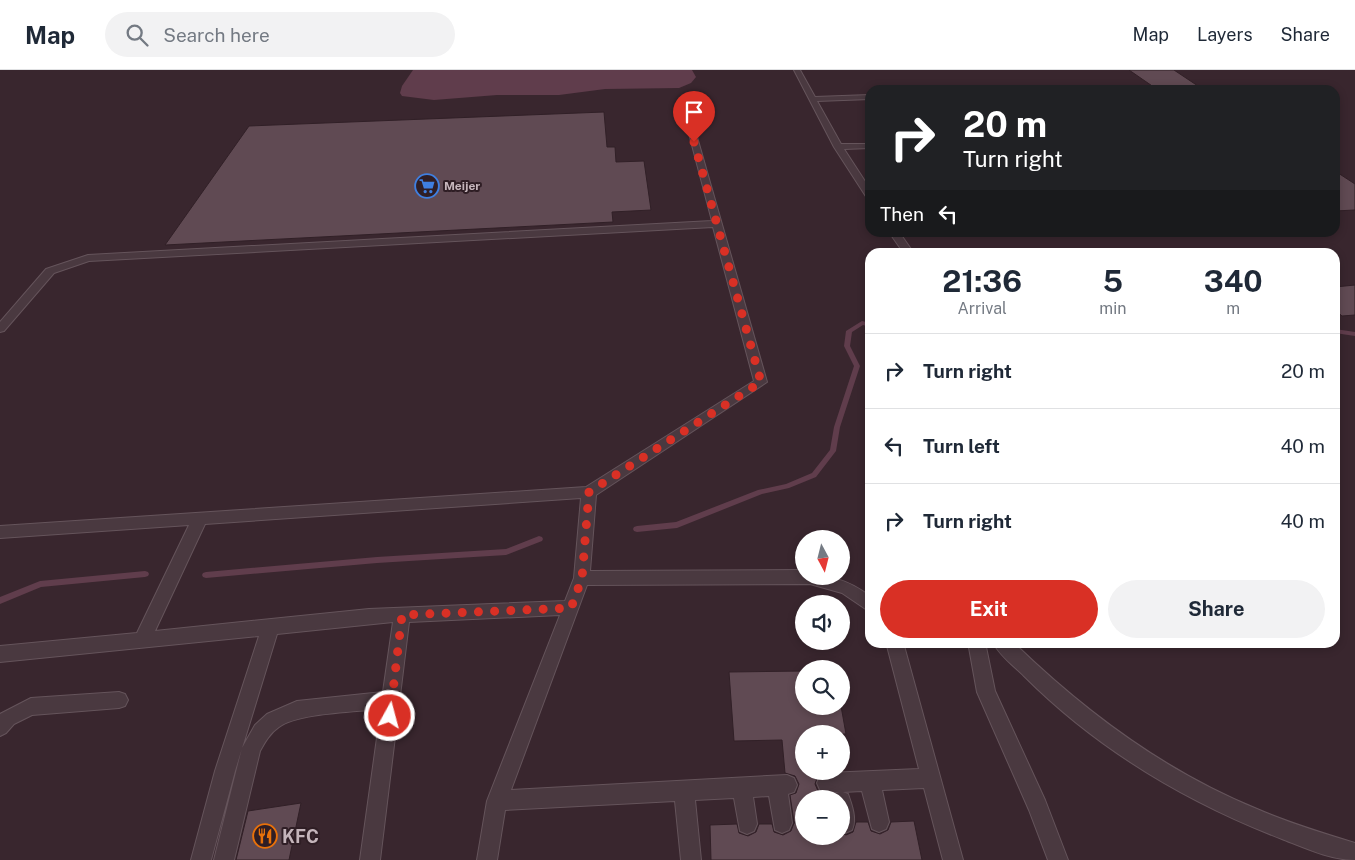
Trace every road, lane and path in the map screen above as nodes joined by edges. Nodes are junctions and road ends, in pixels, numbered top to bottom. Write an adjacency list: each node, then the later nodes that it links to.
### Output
1 (797, 70): 3 (lane)
2 (865, 97): 3 (lane)
3 (814, 99): 6 (lane)
4 (685, 108): 8 (lane)
5 (865, 146): 6 (lane)
6 (838, 148): 7 (lane)
7 (865, 188)
8 (717, 224): 11 (lane); 12 (lane)
9 (898, 237): 10 (lane)
10 (905, 248)
11 (0, 329)
12 (589, 492): 13 (lane); 15 (lane)
13 (200, 518): 14 (lane); 20 (lane)
14 (0, 532)
15 (582, 578): 16 (lane); 17 (lane)
16 (865, 601)
17 (571, 608): 18 (lane); 33 (lane)
18 (402, 615): 19 (lane); 25 (lane)
19 (270, 628): 20 (lane); 38 (lane)
20 (142, 641): 24 (lane)
21 (896, 648): 28 (lane)
22 (977, 648): 44 (lane)
23 (1007, 648): 37 (lane)
24 (0, 654)
25 (392, 699): 39 (lane); 40 (lane)
26 (119, 700): 27 (lane)
27 (0, 727)
28 (931, 778): 29 (lane); 43 (lane)
29 (870, 781): 31 (lane); 34 (lane)
30 (742, 788): 32 (lane); 35 (lane); 36 (lane)
31 (840, 790)
32 (684, 792): 33 (lane); 42 (lane)
33 (497, 801): 41 (lane)
34 (879, 822)
35 (747, 824)
36 (782, 824)
37 (1355, 853)
38 (200, 860)
39 (224, 860)
40 (370, 860)
41 (487, 860)
42 (691, 860)
43 (953, 860)
44 (1058, 860)

